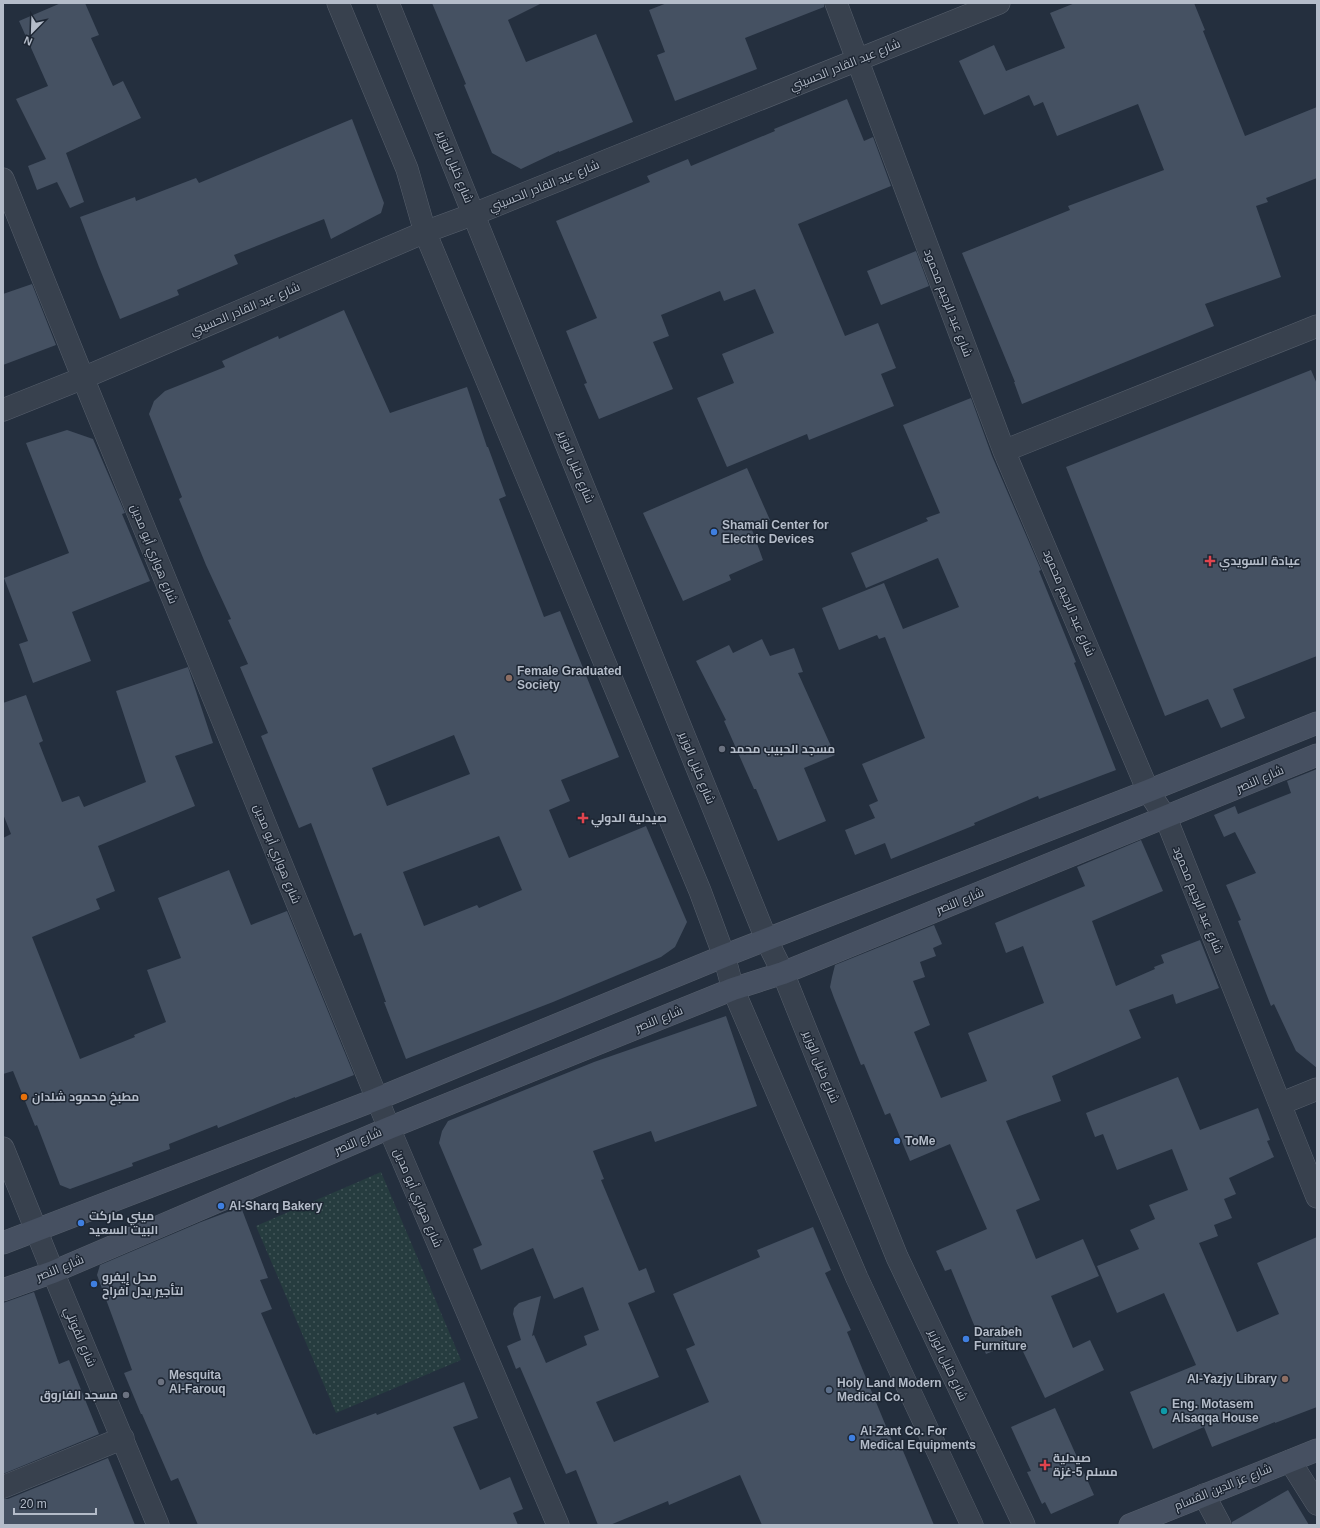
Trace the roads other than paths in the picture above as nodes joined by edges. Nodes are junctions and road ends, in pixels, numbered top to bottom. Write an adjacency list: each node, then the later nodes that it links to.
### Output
1 (338, 3): 8 (street)
2 (388, 3): 7 (street, شارع خليل الوزير)
3 (836, 3): 5 (street, شارع عبد الرحيم محمود)
4 (998, 3): 5 (street, شارع عبد القادر الحسيني)
5 (857, 61): 7 (street, شارع عبد القادر الحسيني); 12 (street, شارع عبد الرحيم محمود)
6 (3, 179): 10 (street, شارع هواري أبو مدين)
7 (474, 214): 8 (street, شارع عبد القادر الحسيني); 17 (street, شارع خليل الوزير)
8 (425, 232): 10 (street, شارع عبد القادر الحسيني); 18 (street)
9 (1317, 326): 12 (street)
10 (83, 378): 11 (street, شارع عبد القادر الحسيني); 22 (street, شارع هواري أبو مدين)
11 (3, 410)
12 (1004, 451): 15 (street, شارع عبد الرحيم محمود)
13 (1317, 723): 15 (main road)
14 (1317, 755): 16 (main road, شارع النصر)
15 (1148, 791): 16 (street, شارع عبد الرحيم محمود); 17 (main road)
16 (1166, 818): 19 (main road, شارع النصر); 23 (street, شارع عبد الرحيم محمود)
17 (767, 941): 18 (main road); 19 (street, شارع خليل الوزير)
18 (724, 956): 20 (street); 22 (main road)
19 (783, 973): 20 (main road, شارع النصر); 41 (street, شارع خليل الوزير)
20 (733, 989): 24 (main road, شارع النصر); 40 (street)
21 (1317, 1089): 23 (street)
22 (377, 1099): 24 (street, شارع هواري أبو مدين); 27 (main road)
23 (1280, 1104): 26 (street, شارع عبد الرحيم محمود)
24 (389, 1128): 29 (main road, شارع النصر); 39 (street, شارع هواري أبو مدين)
25 (3, 1148): 27 (street, شارع القوتلي)
26 (1317, 1197)
27 (36, 1230): 28 (main road); 29 (street, شارع القوتلي)
28 (3, 1243)
29 (53, 1272): 30 (main road, شارع النصر); 31 (street, شارع القوتلي)
30 (3, 1290)
31 (123, 1438): 35 (street); 38 (street, شارع القوتلي)
32 (1317, 1450): 34 (main road, شارع عز الدين القسام)
33 (1317, 1462): 34 (main road, شارع عز الدين القسام)
34 (1293, 1466): 36 (street); 37 (main road, شارع عز الدين القسام)
35 (3, 1487)
36 (1317, 1504)
37 (1211, 1509): 42 (main road, شارع عز الدين القسام); 43 (main road, شارع عز الدين القسام)
38 (158, 1525)
39 (558, 1525)
40 (972, 1525)
41 (1024, 1525)
42 (1130, 1525)
43 (1164, 1525)

